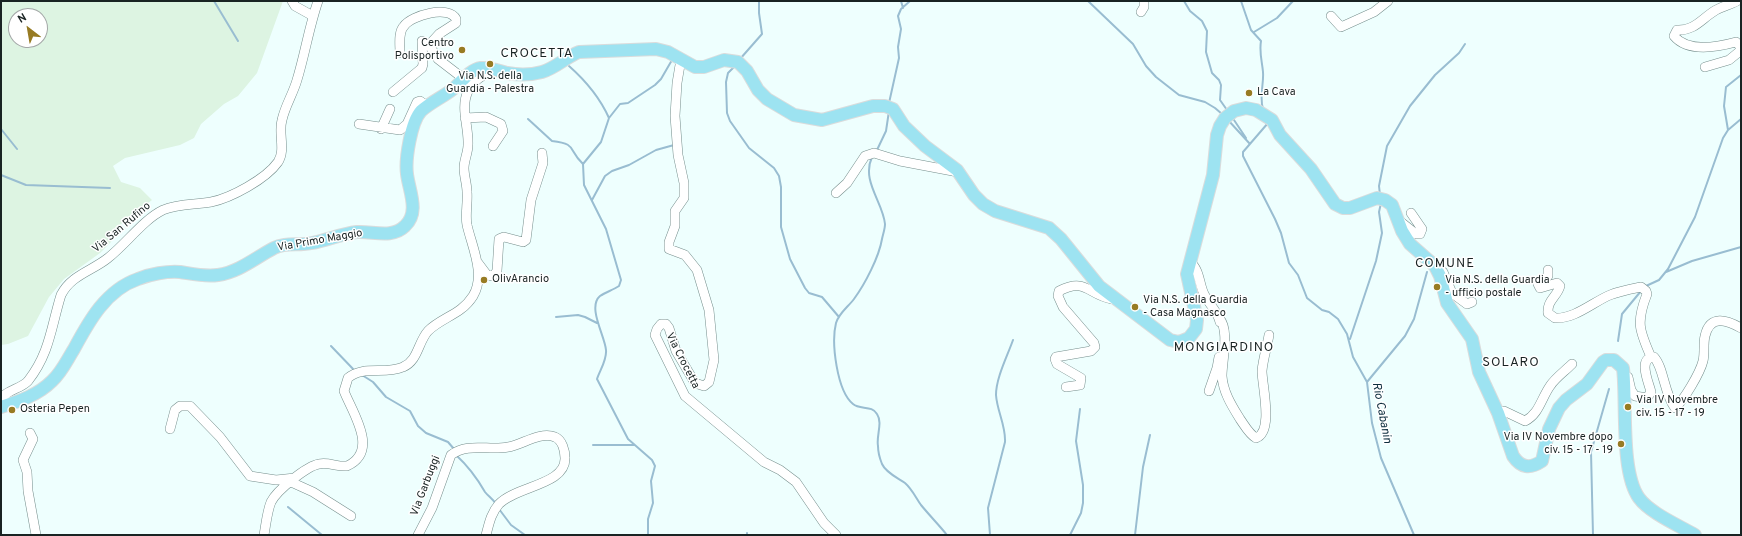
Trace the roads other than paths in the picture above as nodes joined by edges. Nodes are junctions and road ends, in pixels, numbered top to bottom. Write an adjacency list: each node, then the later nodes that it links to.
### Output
1 (292, 1): 7 (street)
2 (318, 1): 7 (street, Via San Rufino)
3 (1144, 1): 6 (street)
4 (1388, 1): 8 (street)
5 (1737, 1): 12 (street)
6 (1141, 12)
7 (313, 16): 41 (street, Via San Rufino)
8 (1331, 16)
9 (429, 45): 10 (street); 14 (street); 15 (street)
10 (400, 53)
11 (681, 59): 13 (main road, Via Primo Maggio); 23 (main road, Via Primo Maggio); 52 (street, Via Crocetta)
12 (1705, 67)
13 (496, 69): 14 (main road, Via Primo Maggio); 18 (street)
14 (464, 79): 16 (main road, Via Primo Maggio)
15 (393, 92)
16 (427, 106): 20 (street); 42 (main road, Via Primo Maggio)
17 (390, 109): 20 (street)
18 (465, 118): 21 (street); 27 (street)
19 (359, 124): 20 (street)
20 (381, 128)
21 (493, 146)
22 (542, 153): 27 (street)
23 (958, 172): 24 (street); 31 (main road)
24 (836, 193)
25 (1412, 213): 26 (street)
26 (1397, 219): 28 (main road); 29 (main road)
27 (476, 258): 46 (street)
28 (1190, 262): 31 (main road); 33 (street)
29 (1435, 266): 32 (street); 43 (main road)
30 (1548, 270): 36 (street)
31 (1117, 300): 39 (street)
32 (1472, 302)
33 (1220, 318): 35 (street); 40 (street)
34 (1741, 328): 36 (street)
35 (1269, 335)
36 (1651, 357): 38 (street)
37 (1572, 364): 43 (street)
38 (1623, 370): 43 (main road); 53 (main road)
39 (1066, 387)
40 (1209, 391)
41 (1, 400)
42 (1, 407)
43 (1498, 413)
44 (170, 430): 46 (street)
45 (30, 433): 48 (street)
46 (293, 480): 47 (street); 49 (street)
47 (351, 516)
48 (36, 535)
49 (264, 535)
50 (418, 535): 51 (street, Via Garbuggi)
51 (486, 535)
52 (836, 535)
53 (1695, 535)

